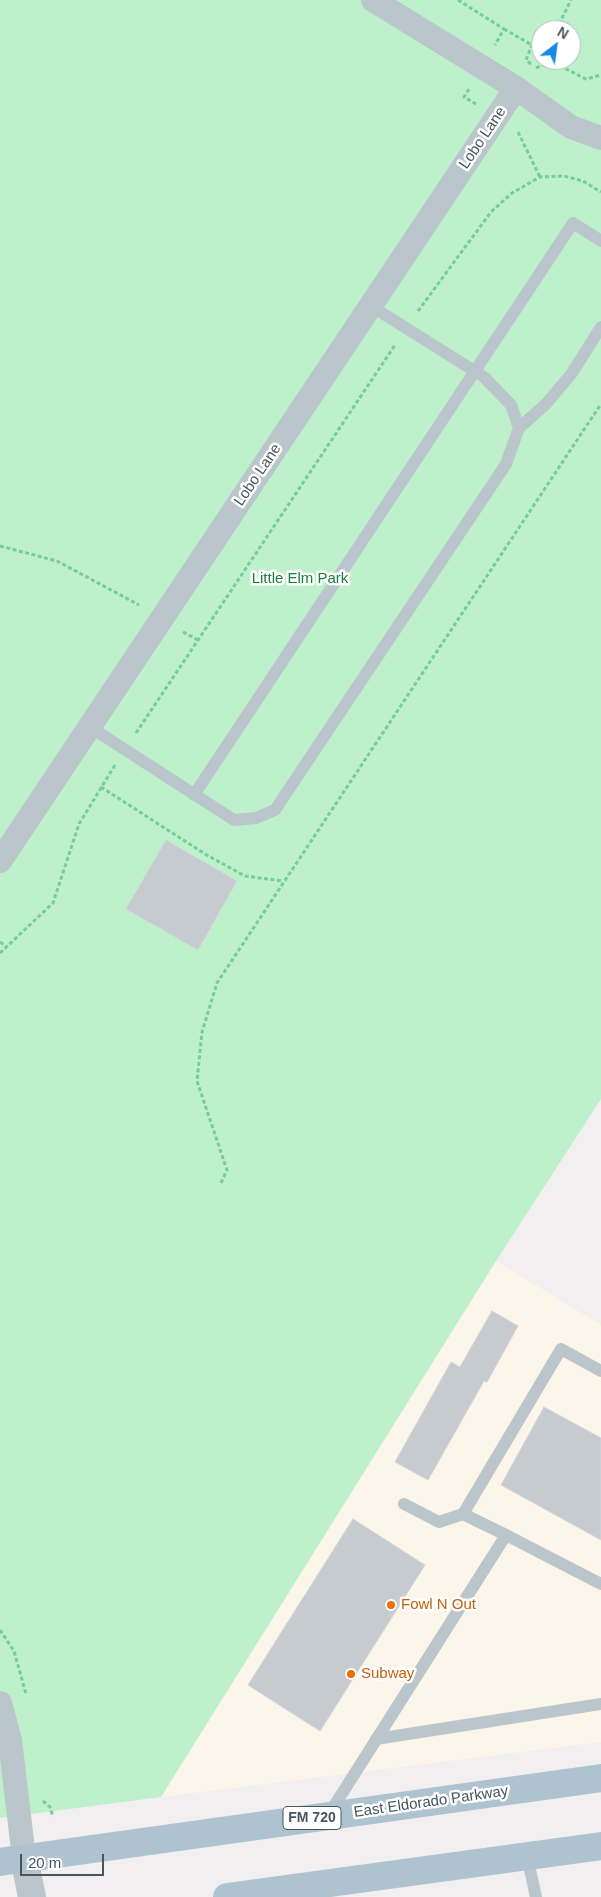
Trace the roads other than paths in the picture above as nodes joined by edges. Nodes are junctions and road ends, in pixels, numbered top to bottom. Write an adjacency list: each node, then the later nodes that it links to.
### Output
1 (374, 0): 2 (street)
2 (516, 88): 3 (street); 5 (street, Lobo Lane)
3 (601, 138)
4 (601, 241): 7 (lane)
5 (371, 306): 7 (lane); 9 (street, Lobo Lane)
6 (601, 328): 8 (lane)
7 (474, 371): 8 (lane); 10 (lane)
8 (519, 428): 10 (lane)
9 (90, 727): 10 (lane); 11 (street, Lobo Lane)
10 (194, 795)
11 (0, 861)
12 (601, 1371): 14 (lane)
13 (404, 1504): 14 (lane)
14 (463, 1514): 15 (lane)
15 (506, 1535): 16 (lane); 19 (lane)
16 (601, 1584)
17 (0, 1703): 24 (street)
18 (601, 1704): 19 (lane)
19 (376, 1739): 21 (lane)
20 (601, 1778): 21 (main road, East Eldorado Parkway / FM 720)
21 (327, 1816): 24 (main road, East Eldorado Parkway / FM 720)
22 (601, 1846): 23 (main road)
23 (527, 1856): 25 (main road); 28 (lane)
24 (12, 1860): 26 (street)
25 (276, 1893): 27 (main road)
26 (32, 1897)
27 (227, 1897)
28 (536, 1897)

